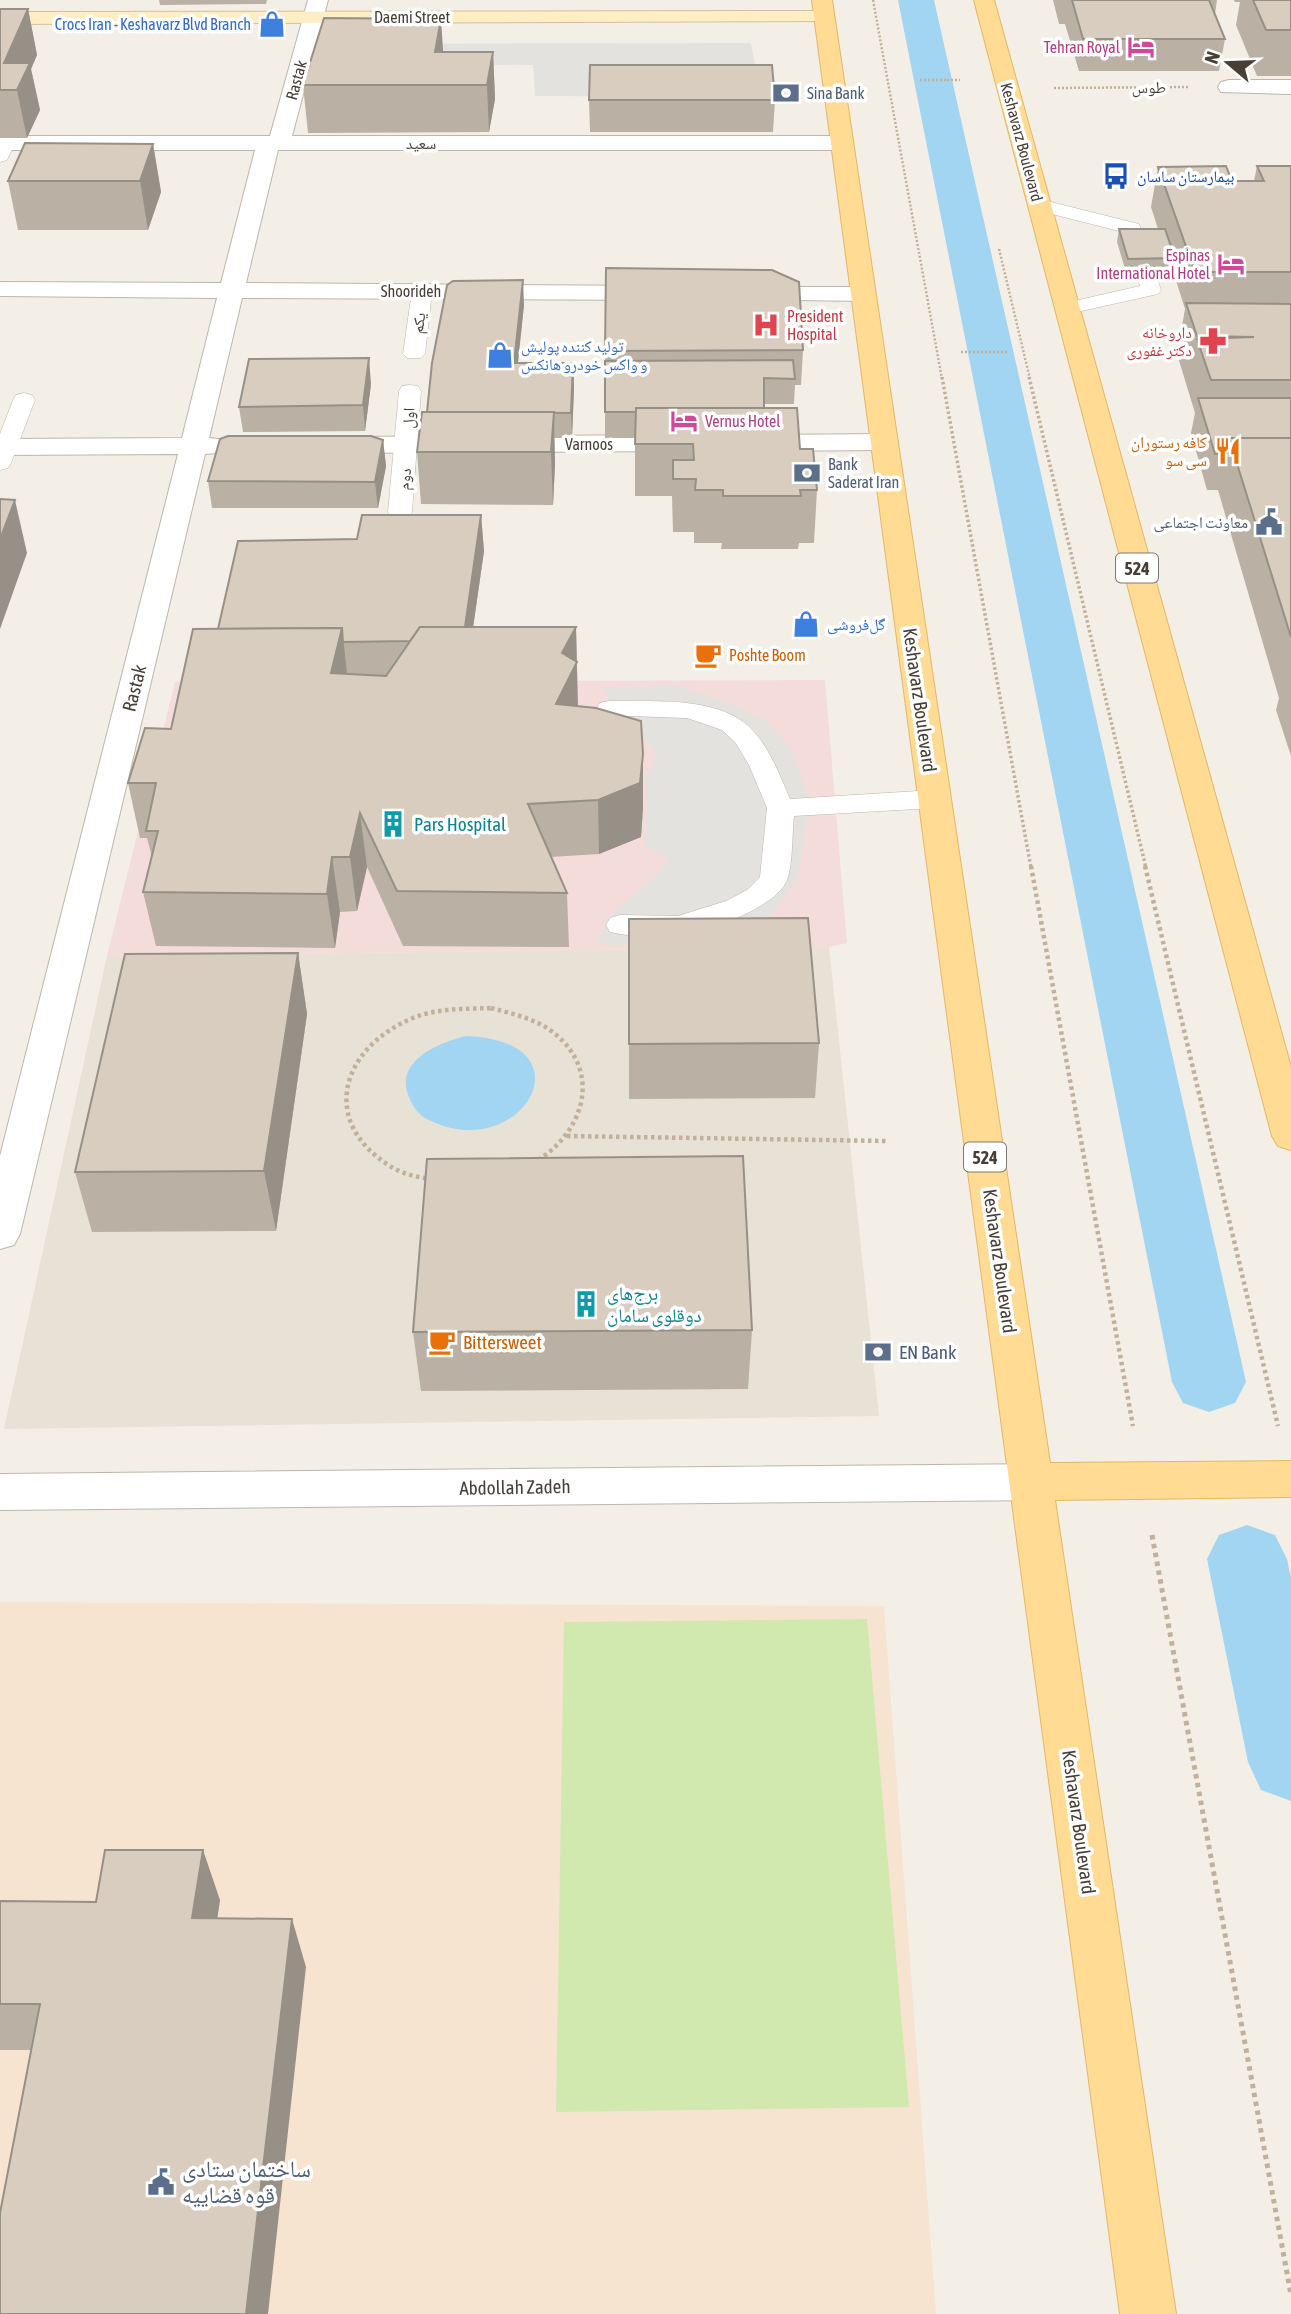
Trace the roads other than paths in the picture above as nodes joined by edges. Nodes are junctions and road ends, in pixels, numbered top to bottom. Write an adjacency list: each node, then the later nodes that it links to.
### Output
1 (984, 0): 10 (main road, Keshavarz Boulevard / 524)
2 (315, 9): 3 (street, Daemi Street); 4 (street, Daemi Street); 7 (street, Rastak)
3 (823, 9): 8 (main road, Keshavarz Boulevard / 524)
4 (0, 18)
5 (1229, 87): 6 (street)
6 (1291, 87)
7 (274, 143): 8 (street, سعید); 9 (street, سعید); 12 (street, Rastak)
8 (842, 143): 16 (main road, Keshavarz Boulevard / 524)
9 (2, 147)
10 (1040, 205): 17 (main road, Keshavarz Boulevard / 524); 17 (lane)
11 (0, 289): 12 (street, Shoorideh)
12 (232, 290): 13 (street, Shoorideh); 24 (street, Rastak)
13 (422, 292): 14 (street, Shoorideh); 18 (lane, یکم)
14 (684, 293)
15 (726, 293): 16 (street)
16 (863, 294): 21 (main road, Keshavarz Boulevard / 524)
17 (1068, 309): 32 (main road, Keshavarz Boulevard / 524)
18 (414, 354)
19 (410, 391): 23 (lane, اول)
20 (24, 400): 26 (lane)
21 (884, 442): 23 (street, Varnoos); 29 (main road, Keshavarz Boulevard / 524)
22 (300, 445): 23 (street, Varnoos)
23 (407, 445): 27 (lane, دوم)
24 (194, 446): 25 (street); 26 (street); 33 (street, Rastak)
25 (247, 446)
26 (2, 453)
27 (400, 512)
28 (609, 709): 30 (lane)
29 (934, 799): 30 (lane); 35 (main road, Keshavarz Boulevard / 524)
30 (781, 808): 31 (lane)
31 (621, 925)
32 (1291, 1136)
33 (0, 1234)
34 (1291, 1479): 35 (main road)
35 (1031, 1482): 36 (street, Abdollah Zadeh); 37 (main road, Keshavarz Boulevard / 524)
36 (0, 1492)
37 (1148, 2314)

